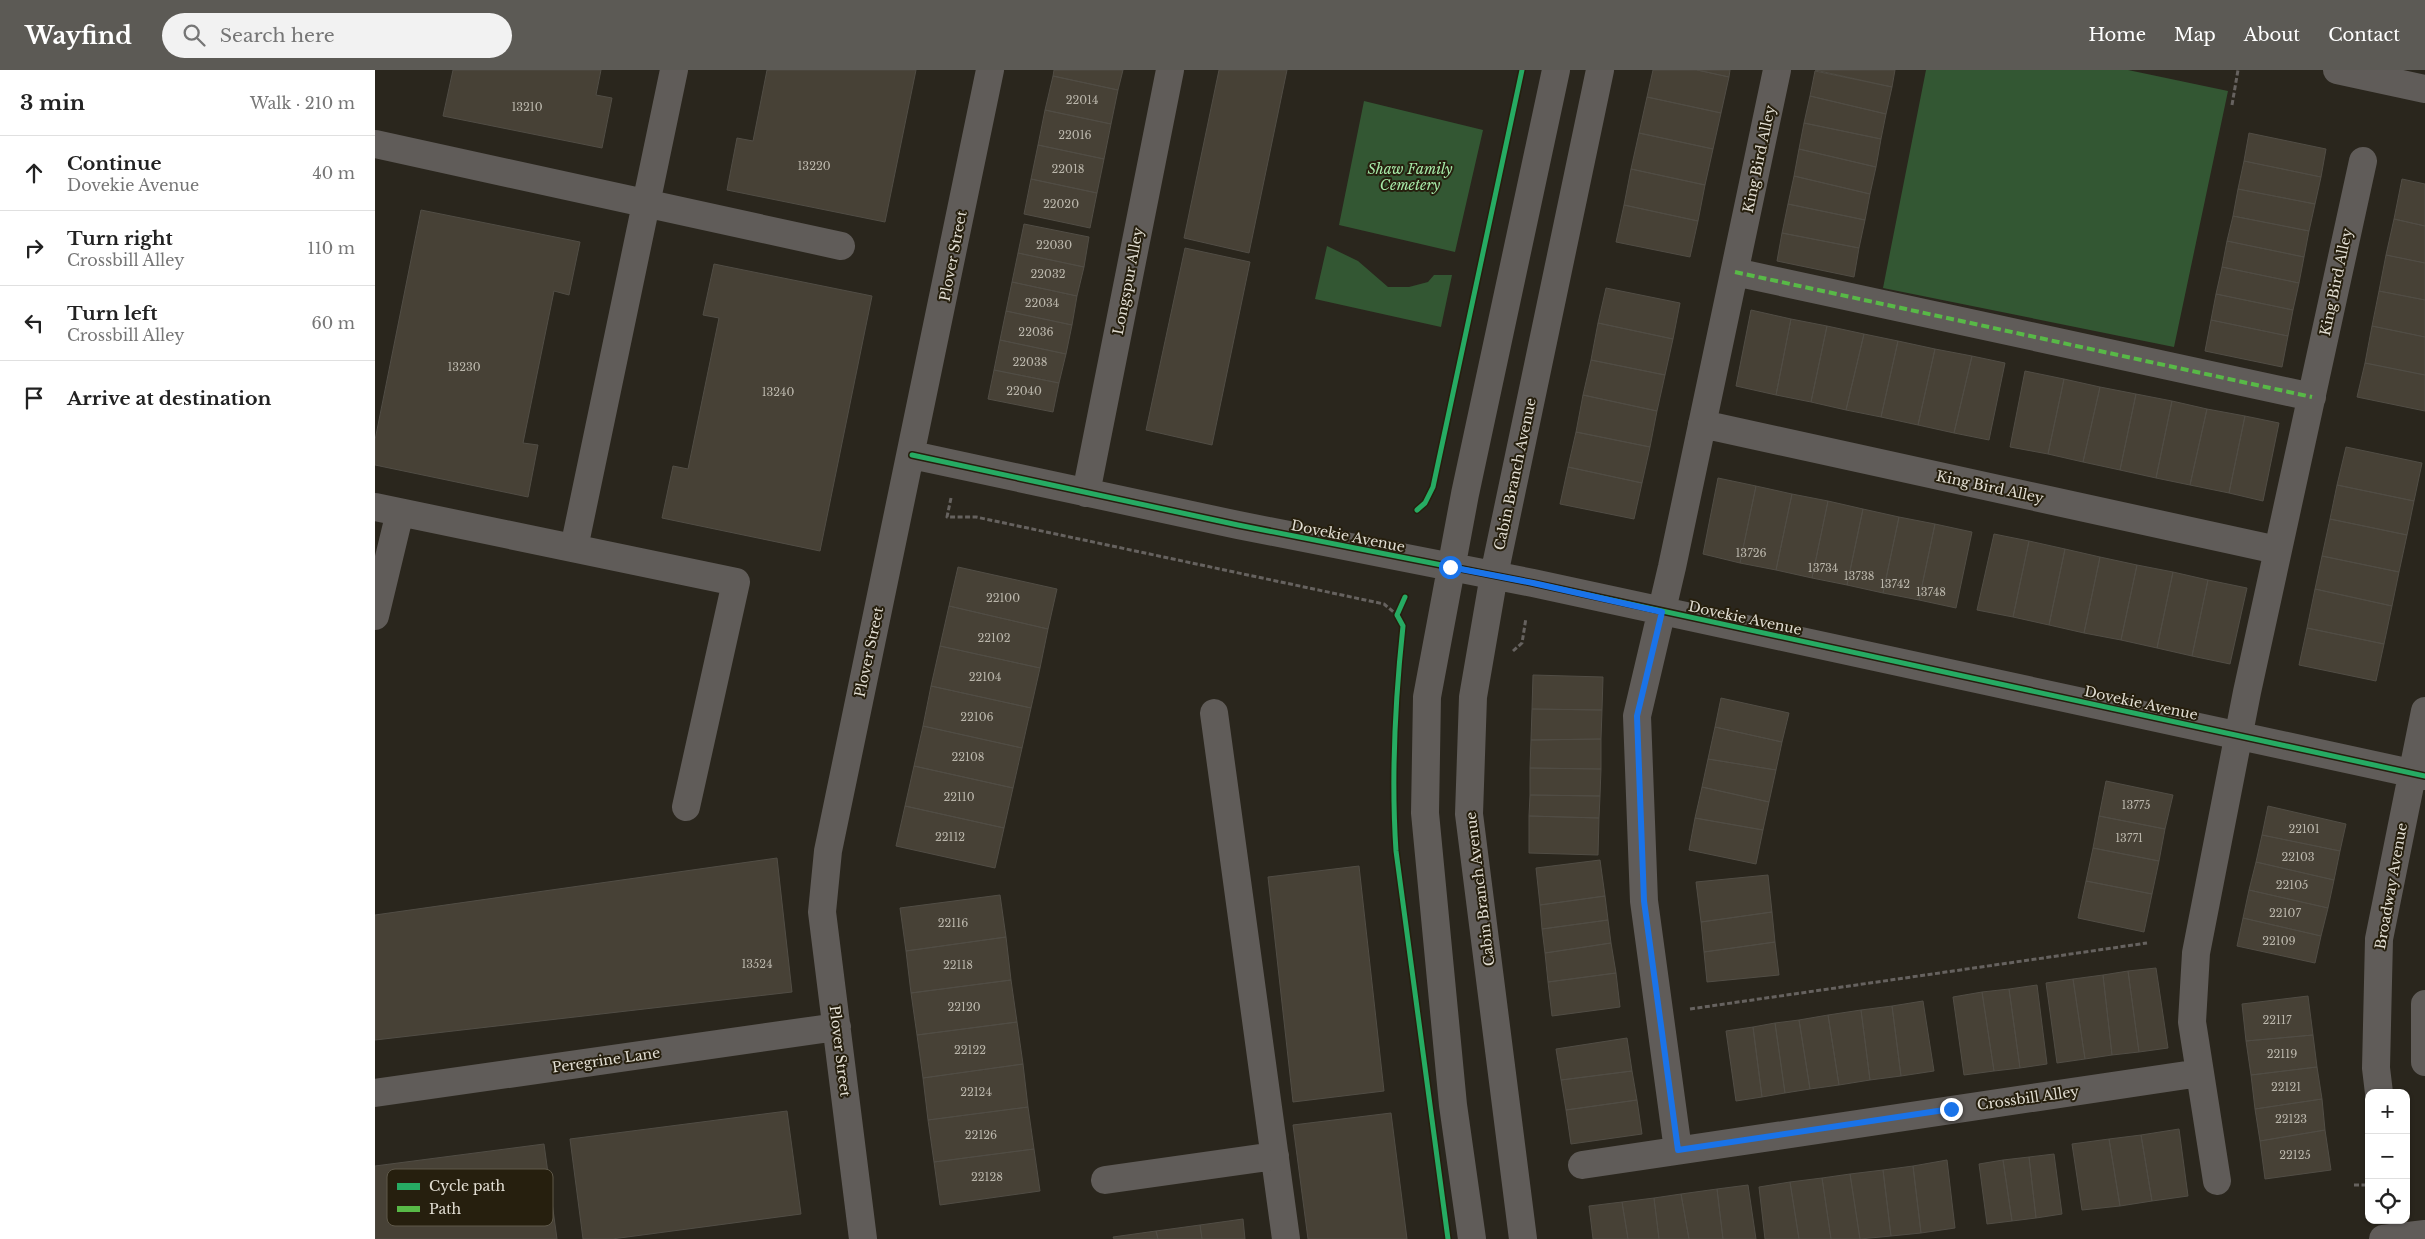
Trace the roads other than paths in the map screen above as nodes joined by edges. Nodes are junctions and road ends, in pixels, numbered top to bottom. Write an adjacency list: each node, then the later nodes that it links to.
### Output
1 (674, 70): 11 (street)
2 (990, 70): 16 (street, Plover Street)
3 (1170, 70): 17 (street, Longspur Alley)
4 (1556, 70): 21 (street)
5 (1600, 70): 22 (street, Cabin Branch Avenue)
6 (1777, 70): 13 (street, King Bird Alley)
7 (2337, 70): 8 (street)
8 (2425, 89)
9 (375, 144): 11 (street)
10 (2363, 161): 14 (street, King Bird Alley)
11 (647, 203): 12 (street); 19 (street)
12 (841, 246)
13 (1735, 272): 14 (street); 15 (street, King Bird Alley)
14 (2312, 396): 20 (street, King Bird Alley)
15 (1702, 424): 20 (street, King Bird Alley); 23 (street, King Bird Alley)
16 (912, 455): 17 (street, Dovekie Avenue); 31 (street, Plover Street)
17 (1086, 492): 21 (street, Dovekie Avenue)
18 (387, 509): 19 (street); 24 (street)
19 (574, 548): 29 (street)
20 (2277, 550): 27 (street, King Bird Alley)
21 (1450, 567): 22 (street, Dovekie Avenue); 45 (street)
22 (1494, 575): 23 (street, Dovekie Avenue); 46 (street, Cabin Branch Avenue)
23 (1662, 612): 27 (street, Dovekie Avenue); 36 (street)
24 (375, 616)
25 (2425, 711): 28 (street, Broadway Avenue)
26 (1213, 713): 37 (street)
27 (2238, 736): 28 (street, Dovekie Avenue); 33 (street)
28 (2418, 775): 34 (street, Broadway Avenue)
29 (687, 807)
30 (2425, 1004): 32 (street)
31 (837, 1027): 35 (street, Peregrine Lane); 43 (street, Plover Street)
32 (2425, 1062)
33 (2200, 1073): 36 (street, Crossbill Alley); 40 (street)
34 (2379, 1089)
35 (375, 1093)
36 (1678, 1150): 38 (street, Crossbill Alley)
37 (1275, 1156): 39 (street); 44 (street)
38 (1582, 1165)
39 (1105, 1180)
40 (2217, 1181)
41 (2393, 1234): 42 (street)
42 (2425, 1234)
43 (863, 1239)
44 (1286, 1239)
45 (1472, 1239)
46 (1523, 1239)

